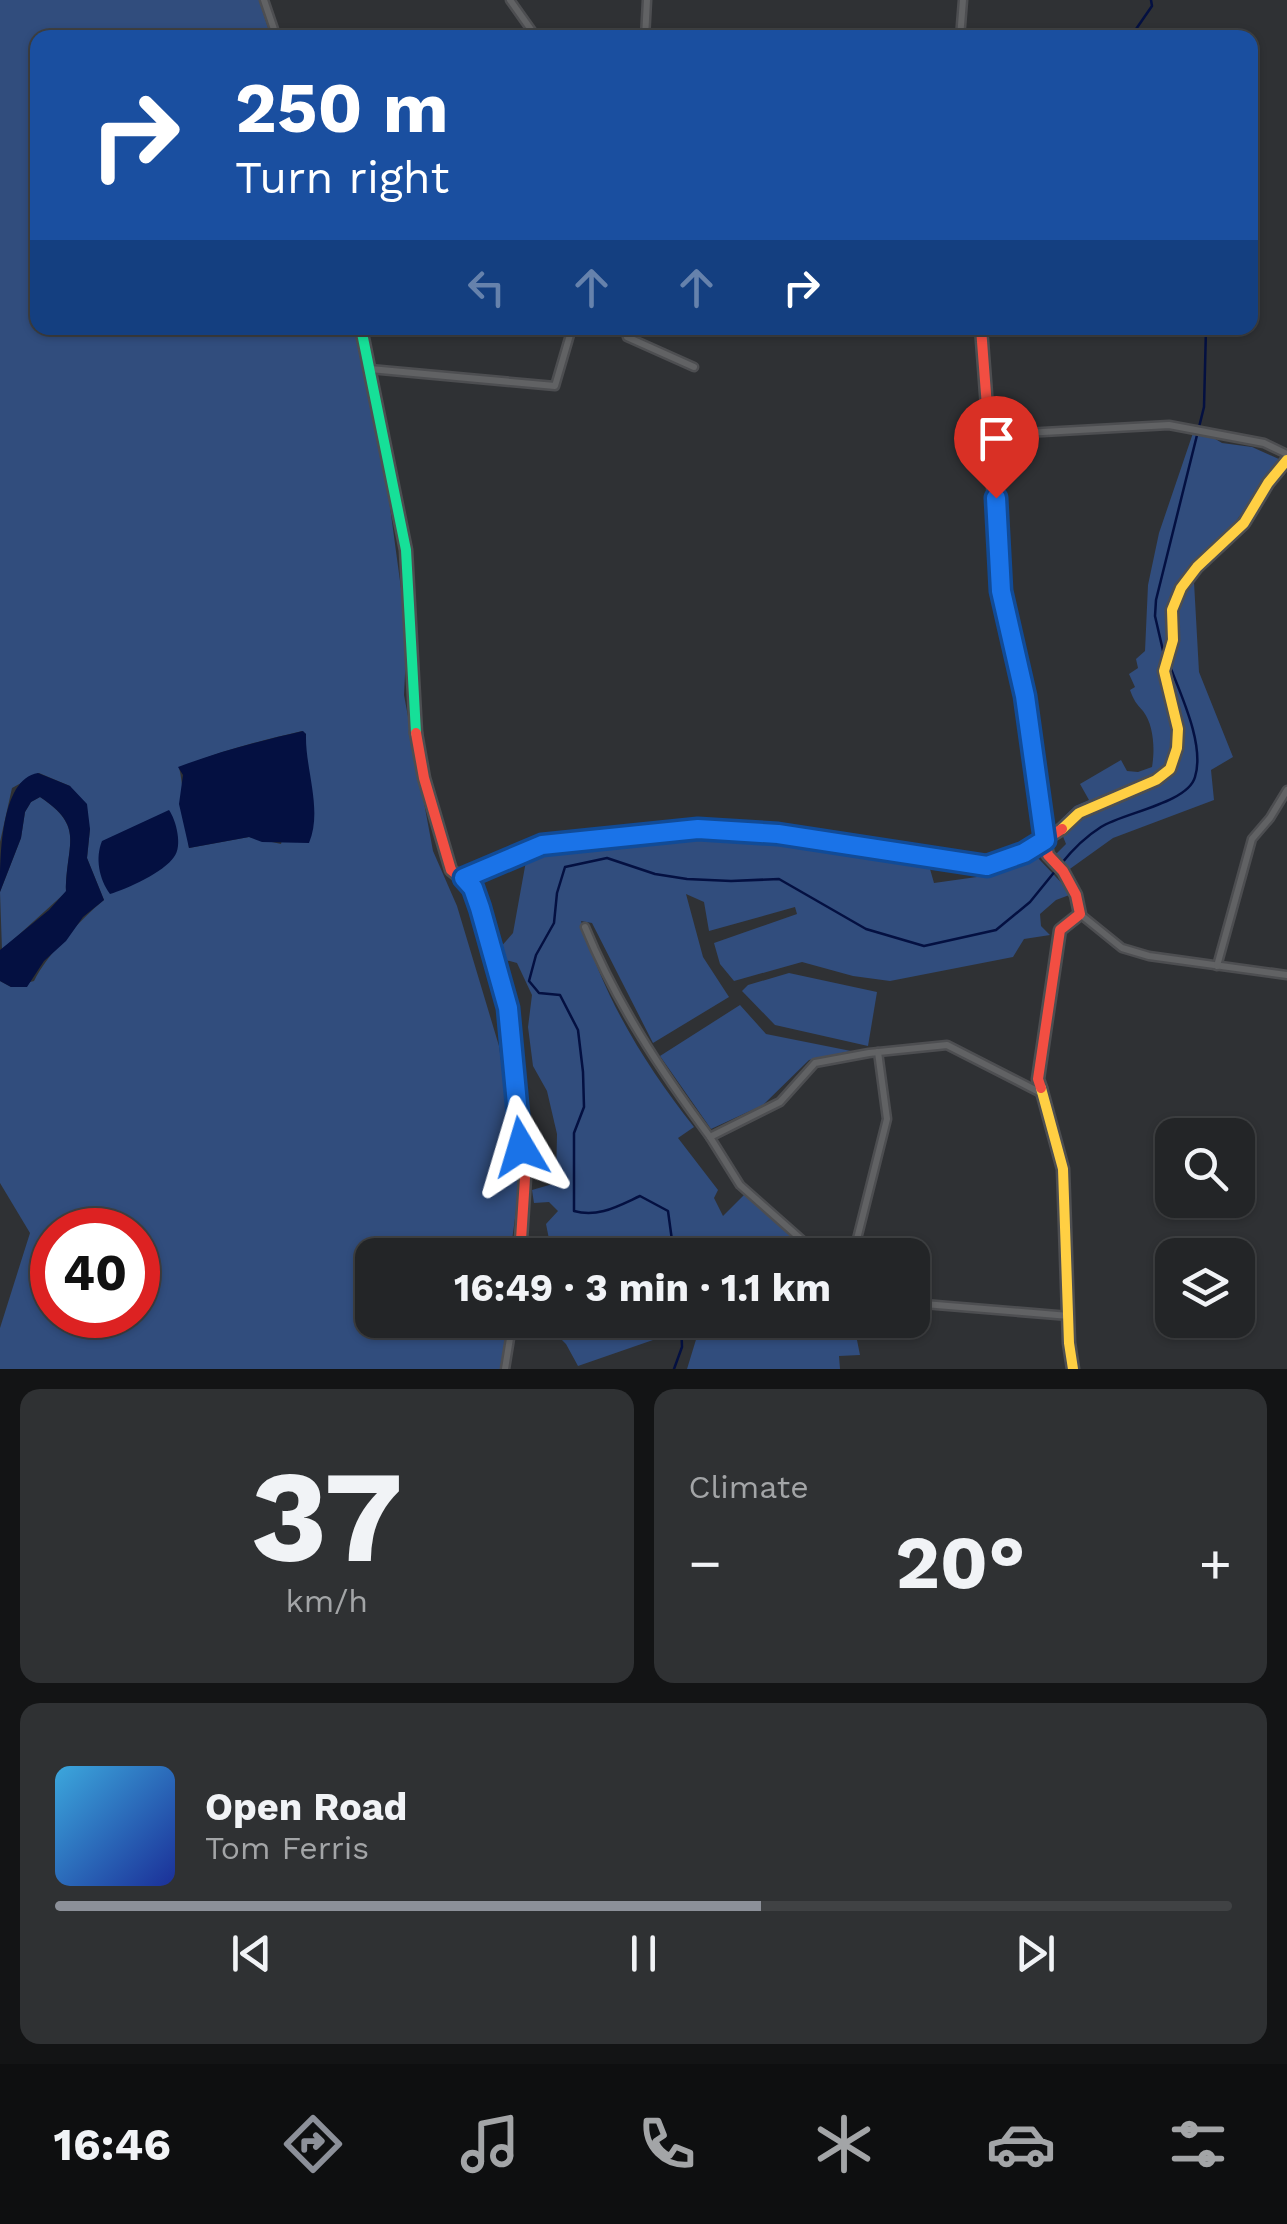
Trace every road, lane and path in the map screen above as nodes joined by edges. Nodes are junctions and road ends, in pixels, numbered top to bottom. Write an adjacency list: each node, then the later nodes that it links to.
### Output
1 (264, 0): 5 (street)
2 (510, 0): 6 (street)
3 (647, 0): 7 (street)
4 (963, 0): 8 (street)
5 (274, 30)
6 (531, 30)
7 (645, 30)
8 (961, 30)
9 (362, 335): 14 (street)
10 (570, 335): 14 (street)
11 (627, 335): 13 (street)
12 (981, 335): 15 (street)
13 (694, 367)
14 (370, 369): 19 (street)
15 (991, 435): 16 (street); 18 (street)
16 (1287, 457): 18 (street)
17 (1287, 790): 22 (street)
18 (1045, 840): 19 (street); 20 (street)
19 (464, 878): 27 (street)
20 (1080, 914): 22 (street); 25 (street)
21 (585, 927): 26 (street)
22 (1218, 966): 23 (street)
23 (1287, 975)
24 (878, 1052): 25 (street); 26 (street); 29 (street)
25 (1041, 1093): 31 (street)
26 (710, 1137): 28 (street)
27 (521, 1238)
28 (800, 1238)
29 (857, 1238)
30 (930, 1304): 31 (street)
31 (1071, 1316): 34 (street)
32 (509, 1338): 33 (street)
33 (505, 1369)
34 (1074, 1369)

